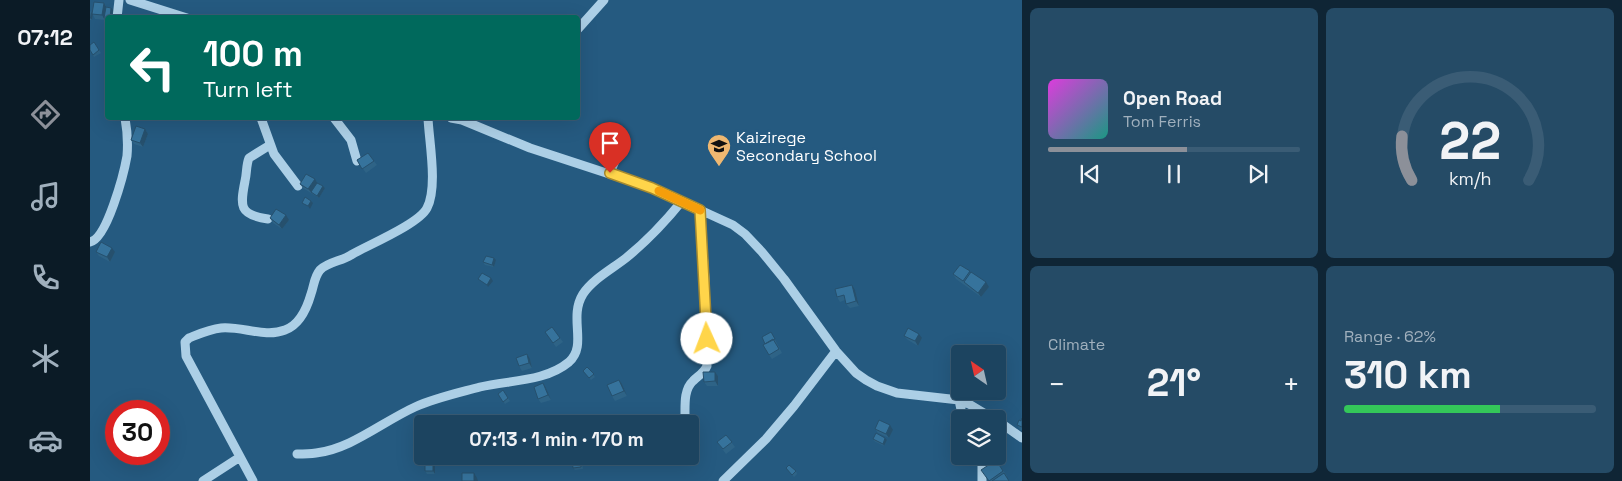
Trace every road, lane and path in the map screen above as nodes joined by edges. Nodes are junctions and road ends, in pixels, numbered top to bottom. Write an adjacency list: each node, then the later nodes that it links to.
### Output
1 (119, 0): 4 (street)
2 (130, 0): 5 (street)
3 (604, 0): 6 (street)
4 (117, 15)
5 (178, 15)
6 (580, 27)
7 (125, 120): 20 (street)
8 (262, 120): 13 (street)
9 (336, 120): 14 (street)
10 (428, 120): 30 (street)
11 (467, 120): 15 (street)
12 (622, 144): 15 (street)
13 (270, 145): 16 (street); 19 (street)
14 (356, 162)
15 (610, 173): 17 (street)
16 (298, 186)
17 (682, 201): 18 (street); 29 (street)
18 (700, 210): 21 (street); 26 (street)
19 (268, 219)
20 (90, 242)
21 (836, 351): 22 (street); 34 (street)
22 (951, 399)
23 (958, 400): 24 (street); 25 (street)
24 (961, 410)
25 (979, 410)
26 (685, 415)
27 (1006, 427): 28 (street)
28 (1022, 438)
29 (297, 454)
30 (240, 457): 32 (street); 33 (street)
31 (982, 465): 35 (street)
32 (203, 481)
33 (253, 481)
34 (723, 481)
35 (982, 481)

